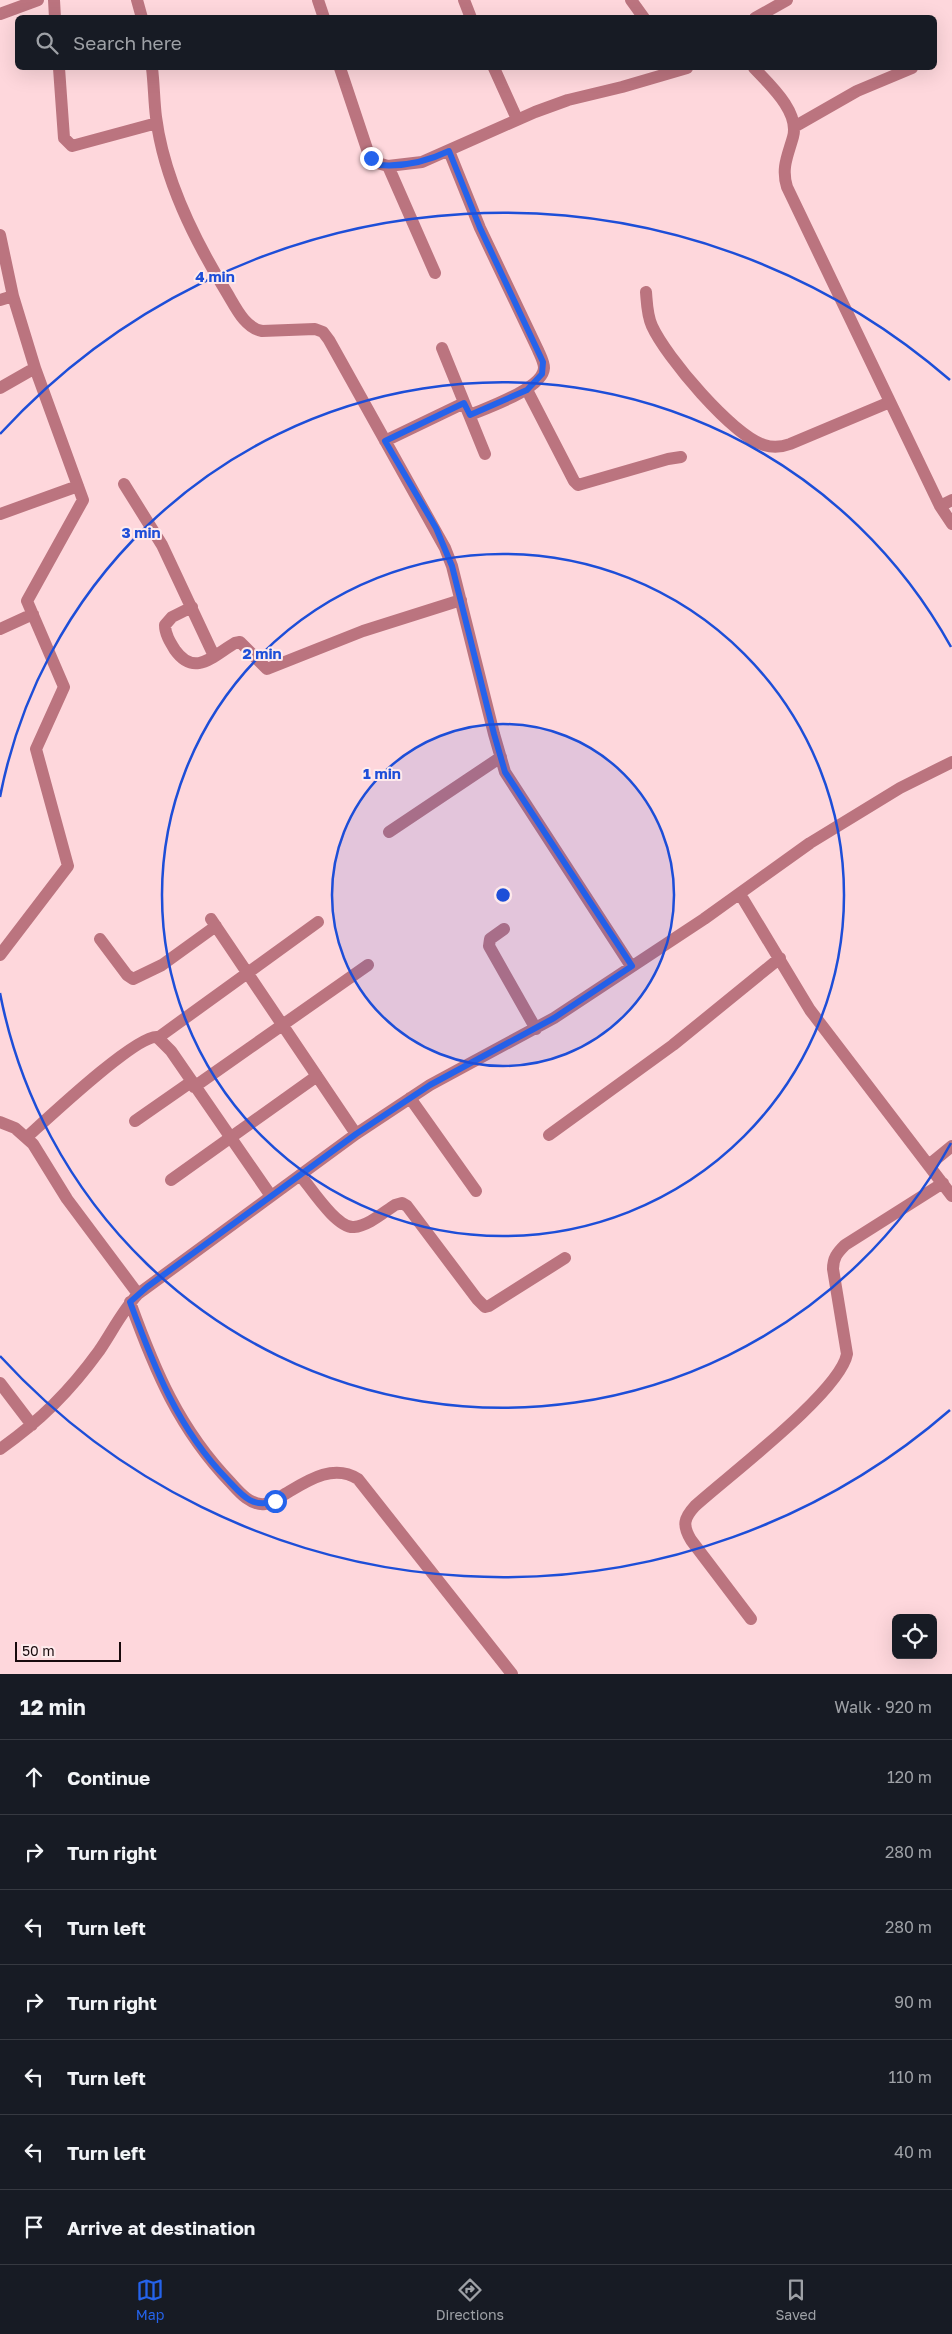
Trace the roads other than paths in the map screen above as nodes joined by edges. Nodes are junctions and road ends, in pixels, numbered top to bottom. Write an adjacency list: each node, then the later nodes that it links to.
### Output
1 (38, 0): 8 (street)
2 (54, 0): 9 (street)
3 (137, 0): 10 (street)
4 (318, 0): 11 (street)
5 (464, 0): 12 (street)
6 (631, 0): 13 (street)
7 (788, 0): 14 (street)
8 (0, 14)
9 (55, 15)
10 (141, 15)
11 (323, 15)
12 (470, 15)
13 (642, 15)
14 (760, 15)
15 (59, 70): 23 (street)
16 (152, 70): 23 (street)
17 (341, 70): 26 (street)
18 (495, 70): 22 (street)
19 (673, 70): 22 (street)
20 (756, 70): 24 (street)
21 (907, 70): 24 (street)
22 (518, 119): 25 (street)
23 (157, 123): 39 (street)
24 (794, 127): 36 (street)
25 (449, 151): 26 (street); 35 (street)
26 (388, 166): 28 (street)
27 (0, 235): 30 (street)
28 (435, 274)
29 (646, 292): 36 (street)
30 (13, 296): 31 (street); 33 (street)
31 (0, 300)
32 (442, 348): 37 (street)
33 (35, 368): 34 (street); 43 (street)
34 (0, 388)
35 (527, 390): 38 (street); 41 (street)
36 (890, 402): 44 (street)
37 (464, 403): 38 (street); 39 (street)
38 (470, 415): 40 (street)
39 (385, 441): 47 (street)
40 (485, 454)
41 (681, 457)
42 (124, 484): 48 (street)
43 (78, 486): 45 (street); 49 (street)
44 (946, 503): 46 (street)
45 (0, 514)
46 (952, 524)
47 (461, 600): 51 (street); 52 (street)
48 (192, 607): 51 (street); 51 (street)
49 (33, 614): 50 (street); 59 (street)
50 (0, 630)
51 (214, 656)
52 (500, 757): 54 (street); 62 (street)
53 (952, 762): 55 (street)
54 (389, 832)
55 (740, 894): 60 (street); 62 (street)
56 (318, 922): 63 (street)
57 (504, 928): 65 (street)
58 (100, 939): 63 (street)
59 (0, 955)
60 (780, 958): 73 (street); 77 (street)
61 (368, 965): 64 (street)
62 (632, 966): 65 (street)
63 (248, 973): 64 (street); 66 (street)
64 (283, 1025): 67 (street); 68 (street)
65 (536, 1029): 69 (street)
66 (159, 1037): 68 (street); 74 (street)
67 (317, 1076): 72 (street); 75 (street)
68 (193, 1084): 70 (street); 75 (street)
69 (410, 1098): 72 (street); 81 (street)
70 (136, 1121)
71 (0, 1122): 74 (street)
72 (356, 1134): 78 (street)
73 (549, 1135)
74 (26, 1137): 85 (street)
75 (230, 1138): 79 (street); 82 (street)
76 (952, 1146): 77 (street)
77 (930, 1164): 80 (street)
78 (300, 1175): 82 (street); 84 (street)
79 (171, 1180)
80 (943, 1183): 83 (street); 89 (street)
81 (476, 1192)
82 (271, 1196): 85 (street)
83 (952, 1196)
84 (565, 1258)
85 (134, 1298): 87 (street); 90 (street)
86 (0, 1383): 87 (street)
87 (32, 1425): 88 (street)
88 (0, 1449)
89 (752, 1619)
90 (512, 1674)

